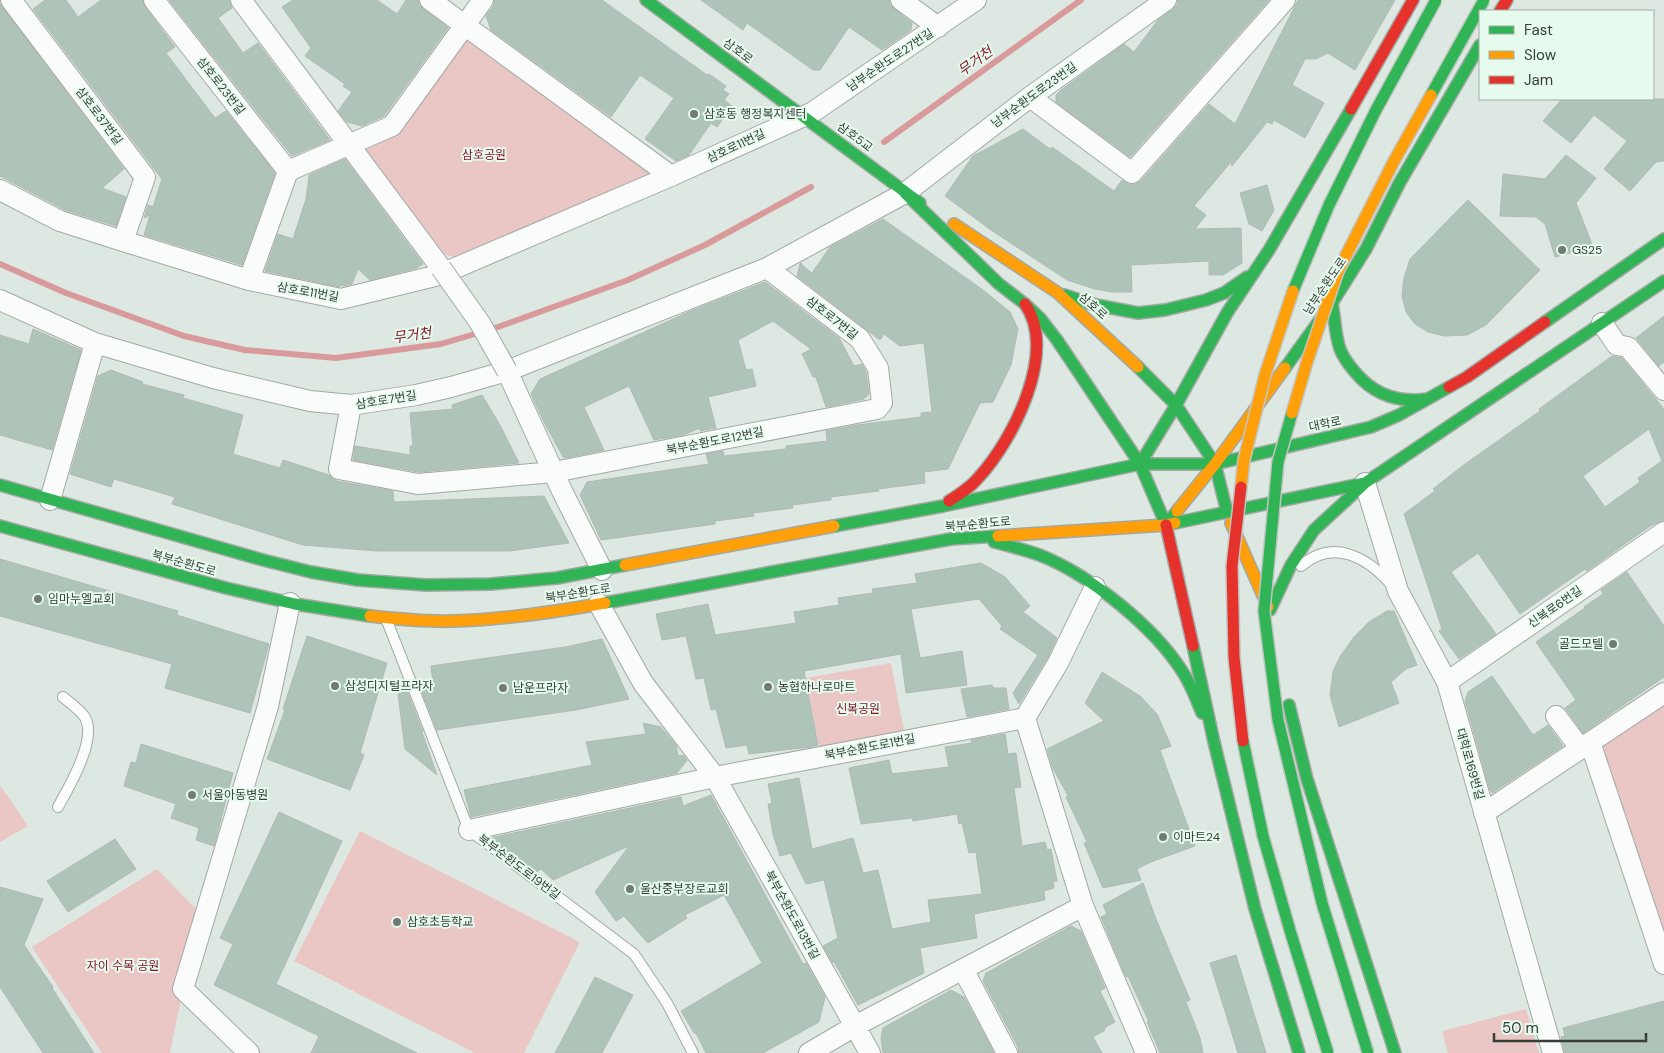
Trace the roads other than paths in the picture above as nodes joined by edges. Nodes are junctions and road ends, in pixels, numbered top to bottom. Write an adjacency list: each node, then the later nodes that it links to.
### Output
1 (11, 0): 26 (street, 삼호로37번길)
2 (154, 0): 20 (street, 삼호로23번길)
3 (241, 0): 19 (street)
4 (430, 0): 14 (street)
5 (483, 0): 14 (street)
6 (646, 0): 18 (main road, 삼호로)
7 (901, 0): 15 (street)
8 (976, 0): 15 (street, 남부순환도로27번길)
9 (1166, 0): 17 (street, 남부순환도로23번길)
10 (1286, 0): 17 (street)
11 (1413, 0): 27 (main road)
12 (1436, 0): 86 (main road, bridge)
13 (1484, 0): 87 (main road, bridge)
14 (465, 26): 19 (street); 22 (street)
15 (938, 27): 18 (street, 남부순환도로27번길)
16 (1479, 47): 33 (main road, 남부순환도로)
17 (1030, 97): 24 (street, 남부순환도로23번길)
18 (808, 120): 21 (main road, 삼호5교); 22 (street, 삼호로11번길)
19 (349, 144): 20 (street); 37 (street, bridge)
20 (288, 171): 29 (street)
21 (880, 173): 24 (main road, 삼호로)
22 (671, 176): 29 (street, 삼호로11번길)
23 (0, 190): 26 (street, 삼호로11번길)
24 (905, 193): 28 (street, 삼호로7번길); 31 (main road, 삼호로); 34 (main road)
25 (1664, 239): 39 (main road, 대학로)
26 (123, 241): 29 (street, 삼호로11번길)
27 (1259, 266): 31 (main road); 40 (main road)
28 (767, 268): 37 (street, 삼호로7번길); 42 (street, 삼호로7번길)
29 (249, 280)
30 (1664, 281): 35 (main road)
31 (1058, 293): 40 (main road, 삼호로)
32 (0, 300): 36 (street, 삼호로7번길)
33 (1332, 303): 39 (main road); 44 (main road, 남부순환도로)
34 (1025, 304): 43 (main road); 49 (main road)
35 (1602, 323): 38 (street); 46 (main road)
36 (95, 343): 41 (street, 삼호로7번길); 48 (street)
37 (507, 371): 41 (street, 삼호로7번길); 45 (street)
38 (1664, 390)
39 (1431, 398): 44 (main road, 대학로)
40 (1176, 405): 43 (main road); 44 (main road, 삼호로)
41 (351, 406): 45 (street, 북부순환도로12번길)
42 (877, 409): 45 (street, 북부순환도로12번길)
43 (1140, 464): 44 (main road, 대학로); 49 (main road, 대학로); 51 (main road)
44 (1215, 464): 50 (main road, 삼호로); 51 (main road, 남부순환도로)
45 (554, 472): 55 (street)
46 (1365, 483): 50 (main road); 57 (street, 대학로169번길); 60 (main road)
47 (0, 485): 48 (main road, 북부순환도로)
48 (50, 500): 55 (main road, 북부순환도로)
49 (943, 506): 55 (main road, 북부순환도로)
50 (1227, 512): 51 (main road); 60 (main road, 삼호로)
51 (1166, 525): 54 (main road, 북부순환도로); 69 (main road)
52 (0, 526): 58 (main road, 북부순환도로)
53 (1664, 532): 63 (street, 신복로6번길)
54 (978, 537): 56 (main road); 59 (main road, 북부순환도로)
55 (602, 570)
56 (1095, 587): 68 (street); 69 (main road)
57 (1398, 591): 60 (lane); 63 (street, 대학로169번길)
58 (290, 603): 61 (main road, 북부순환도로); 79 (street)
59 (599, 604): 61 (main road, 북부순환도로); 71 (street, 북부순환도로13번길)
60 (1270, 610): 62 (main road, 삼호로)
61 (385, 618): 74 (lane, 북부순환도로19번길)
62 (1283, 666)
63 (1447, 682): 73 (street, 대학로169번길)
64 (1664, 693): 70 (street)
65 (1288, 695): 88 (main road)
66 (63, 697): 72 (lane)
67 (1556, 716): 70 (street)
68 (1025, 718): 71 (street, 북부순환도로1번길); 75 (street)
69 (1214, 742): 85 (main road)
70 (1585, 745): 73 (street); 76 (street)
71 (715, 777): 74 (street); 78 (street, 북부순환도로13번길)
72 (58, 807)
73 (1484, 813): 89 (street, 대학로169번길)
74 (469, 830): 80 (lane, 북부순환도로19번길)
75 (1083, 906): 77 (street); 84 (street)
76 (1664, 964)
77 (963, 969): 78 (street); 83 (street)
78 (855, 1026): 81 (street); 82 (street, 북부순환도로13번길)
79 (248, 1053)
80 (693, 1053)
81 (808, 1053)
82 (870, 1053)
83 (1007, 1053)
84 (1146, 1053)
85 (1299, 1053)
86 (1328, 1053)
87 (1368, 1053)
88 (1395, 1053)
89 (1553, 1053)

